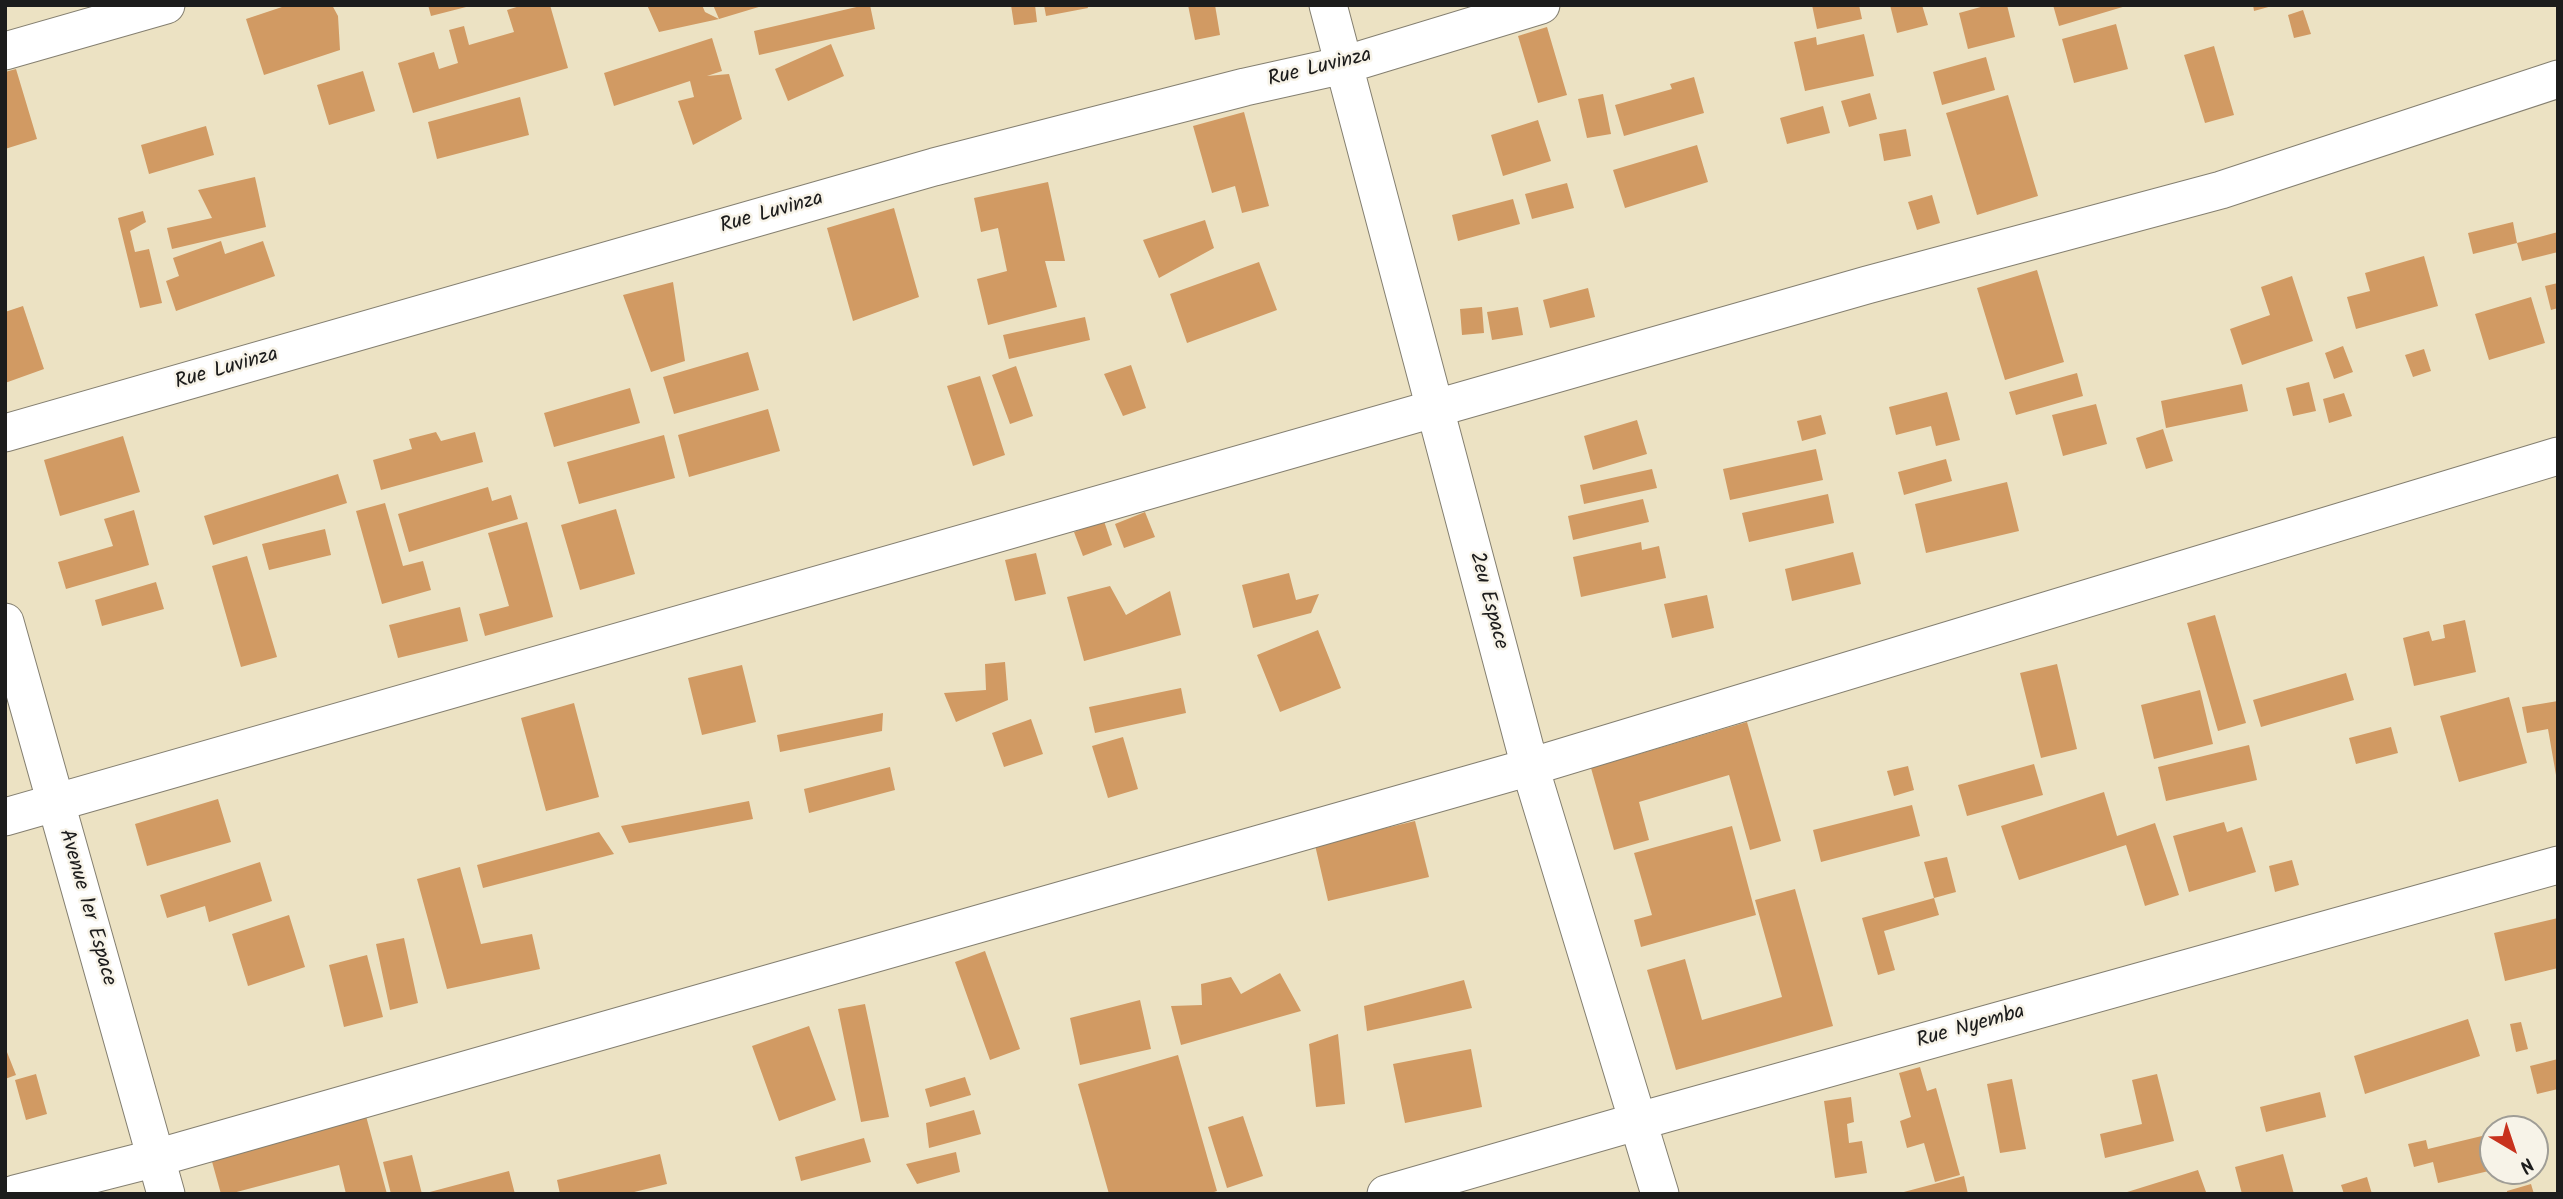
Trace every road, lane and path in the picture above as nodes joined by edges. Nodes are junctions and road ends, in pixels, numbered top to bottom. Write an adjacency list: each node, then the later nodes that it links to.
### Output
1 (166, 5): 4 (street)
2 (1328, 5): 5 (street, 2eu Espace)
3 (1541, 5): 5 (street, Rue Luvinza)
4 (5, 51)
5 (1344, 65): 7 (street, 2eu Espace); 8 (street, Rue Luvinza)
6 (2558, 79): 7 (street)
7 (1436, 410): 11 (street, 2eu Espace); 12 (street)
8 (5, 433)
9 (2558, 456): 11 (street)
10 (5, 622): 12 (street, Avenue 1er Espace)
11 (1530, 767): 15 (street, 2eu Espace); 16 (street)
12 (57, 803): 13 (street); 16 (street, Avenue 1er Espace)
13 (5, 817)
14 (2558, 865): 15 (street, Rue Nyemba)
15 (1639, 1121): 19 (street, Rue Nyemba); 20 (street, 2eu Espace)
16 (156, 1158): 17 (street); 18 (street, Avenue 1er Espace)
17 (15, 1194)
18 (166, 1194)
19 (1386, 1194)
20 (1660, 1194)

